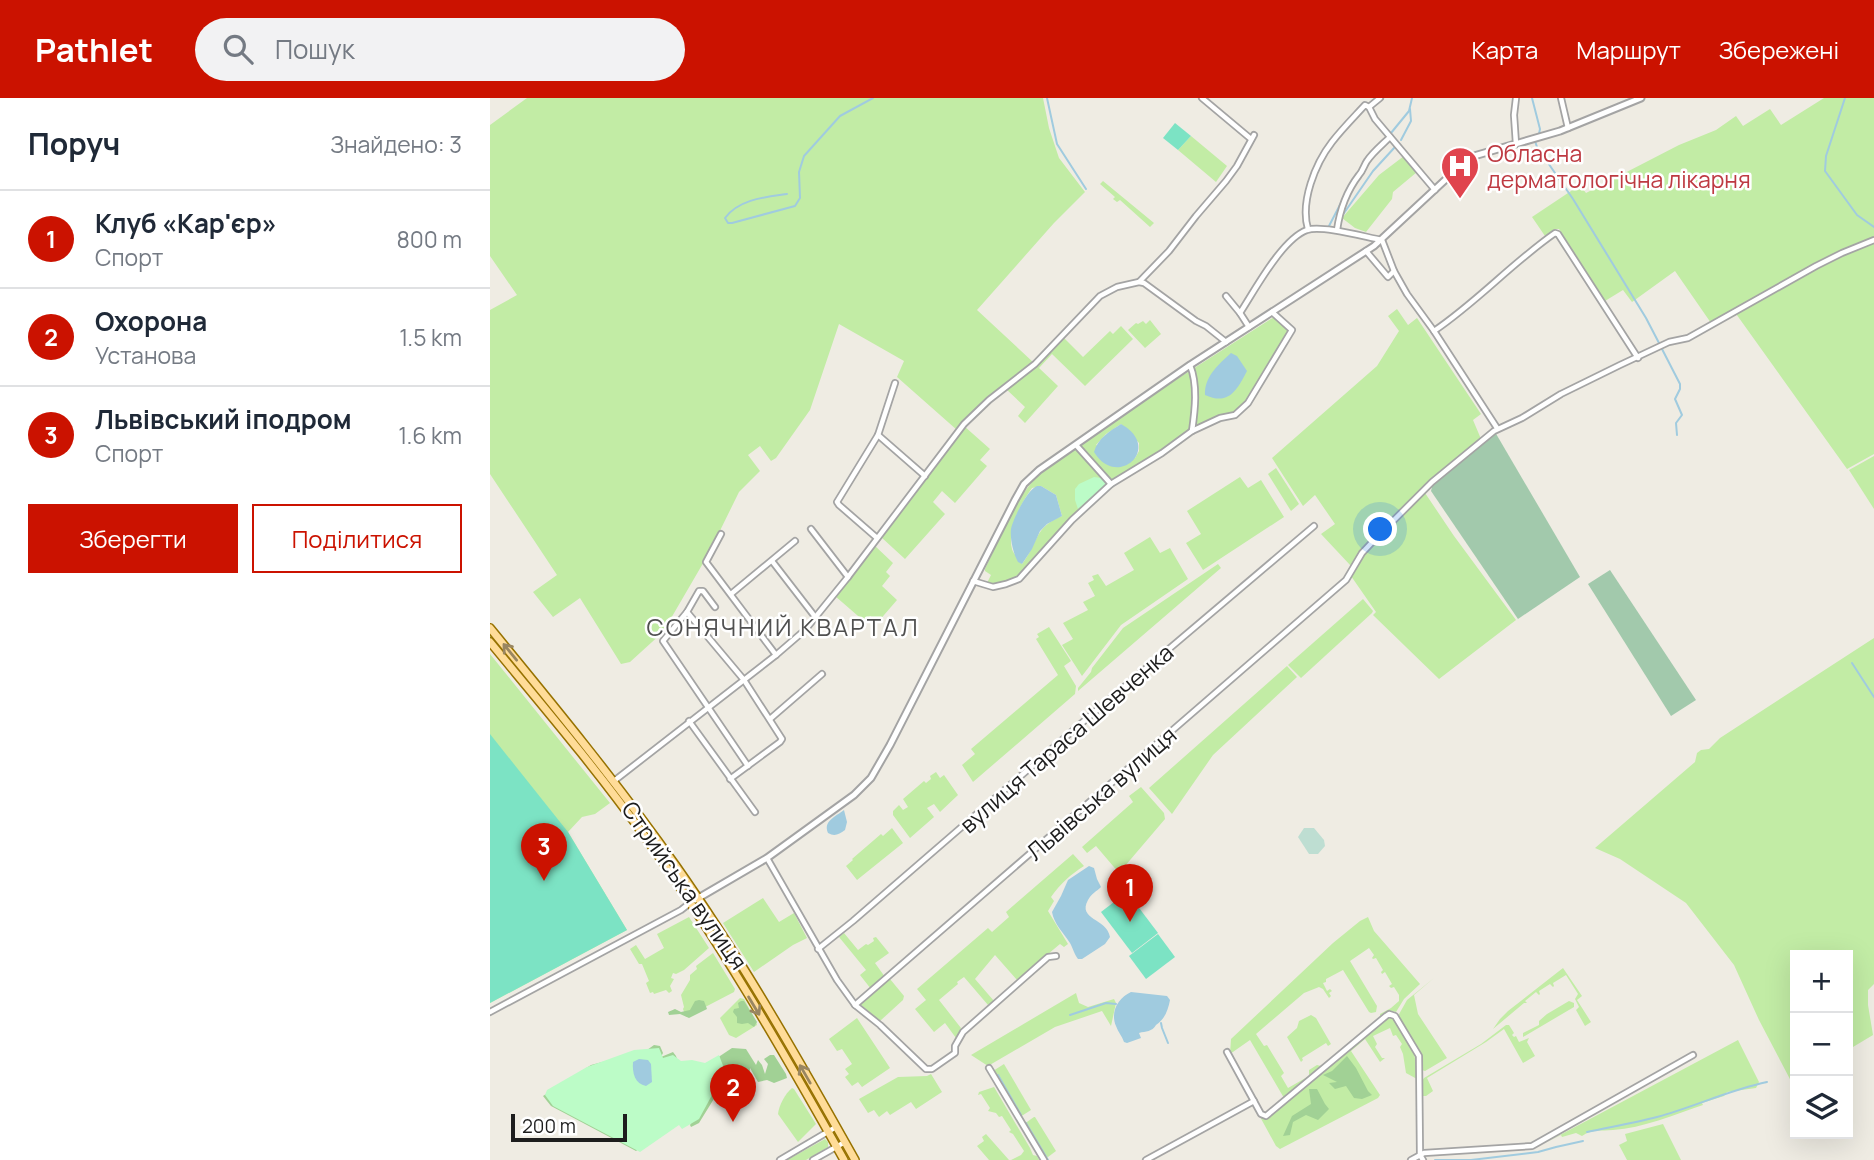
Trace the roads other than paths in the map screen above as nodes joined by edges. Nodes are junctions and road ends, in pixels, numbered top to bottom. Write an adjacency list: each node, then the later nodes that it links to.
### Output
1 (1202, 98): 18 (street)
2 (1362, 98): 7 (street)
3 (1380, 98): 7 (street)
4 (1517, 98): 10 (street)
5 (1561, 98): 8 (street)
6 (1641, 98): 8 (street)
7 (1367, 106): 9 (street); 12 (street)
8 (1568, 128): 10 (street)
9 (1390, 136): 11 (street); 13 (street)
10 (1516, 144): 11 (street)
11 (1435, 190): 14 (street)
12 (1308, 229): 13 (street); 21 (street)
13 (1337, 230): 14 (street)
14 (1382, 240): 16 (street); 17 (street)
15 (1874, 240): 25 (street, Львівська вулиця)
16 (1366, 251): 17 (street); 20 (street)
17 (1394, 271): 23 (street)
18 (1139, 282): 24 (street); 32 (street)
19 (1226, 296): 21 (street)
20 (1272, 312): 22 (street); 29 (street)
21 (1240, 313): 22 (street)
22 (1250, 327): 24 (street)
23 (1434, 331): 25 (street); 28 (street)
24 (1226, 342): 26 (street)
25 (1638, 358): 28 (street, Львівська вулиця)
26 (1190, 365): 29 (street); 31 (street)
27 (895, 383): 30 (street)
28 (1497, 429): 63 (street, Львівська вулиця)
29 (1192, 431): 33 (street)
30 (878, 435): 32 (street); 37 (street)
31 (1076, 445): 33 (street); 41 (street)
32 (925, 475): 37 (street)
33 (1111, 484): 41 (street)
34 (1314, 526): 61 (street, вулиця Тараса Шевченка)
35 (811, 529): 40 (street)
36 (721, 534): 42 (street)
37 (877, 538): 40 (street)
38 (795, 541): 39 (street)
39 (772, 561): 42 (street); 45 (street)
40 (848, 577): 45 (street)
41 (973, 580): 58 (street)
42 (731, 594): 48 (street)
43 (715, 607): 44 (street)
44 (687, 612): 50 (street); 51 (street)
45 (816, 618): 48 (street)
46 (490, 628): 56 (main road, Стрийська вулиця, one-way to 46)
47 (490, 642): 60 (main road, Стрийська вулиця)
48 (776, 654): 50 (street)
49 (822, 674): 52 (street)
50 (744, 680): 51 (street); 52 (street)
51 (708, 707): 53 (street); 54 (street)
52 (770, 719): 54 (street)
53 (689, 721): 55 (street); 56 (street)
54 (748, 766): 55 (street)
55 (730, 779): 57 (street)
56 (614, 782): 59 (main road, Стрийська вулиця)
57 (755, 812)
58 (767, 858): 59 (street); 61 (street)
59 (698, 898): 60 (street); 65 (main road, Стрийська вулиця)
60 (690, 903): 64 (street); 66 (main road, Стрийська вулиця, one-way to 66)
61 (818, 949): 63 (street)
62 (1056, 956): 63 (street)
63 (855, 1005)
64 (490, 1012)
65 (774, 1020): 66 (main road); 71 (main road, Стрийська вулиця, one-way to 65)
66 (766, 1026): 72 (main road, Стрийська вулиця)
67 (1227, 1052): 70 (street)
68 (1693, 1055): 77 (street)
69 (989, 1068): 81 (street)
70 (1254, 1101): 77 (street); 82 (street)
71 (831, 1117): 72 (main road); 73 (main road, Стрийська вулиця)
72 (822, 1123): 74 (main road, Стрийська вулиця)
73 (836, 1127): 74 (street); 75 (main road, Стрийська вулиця)
74 (828, 1132): 76 (main road, Стрийська вулиця); 78 (street)
75 (845, 1142): 76 (street); 80 (main road, Стрийська вулиця)
76 (836, 1147): 79 (street); 80 (main road, Стрийська вулиця)
77 (1422, 1157): 83 (street)
78 (780, 1160)
79 (813, 1160)
80 (850, 1160)
81 (1044, 1160)
82 (1146, 1160)
83 (1411, 1160)

